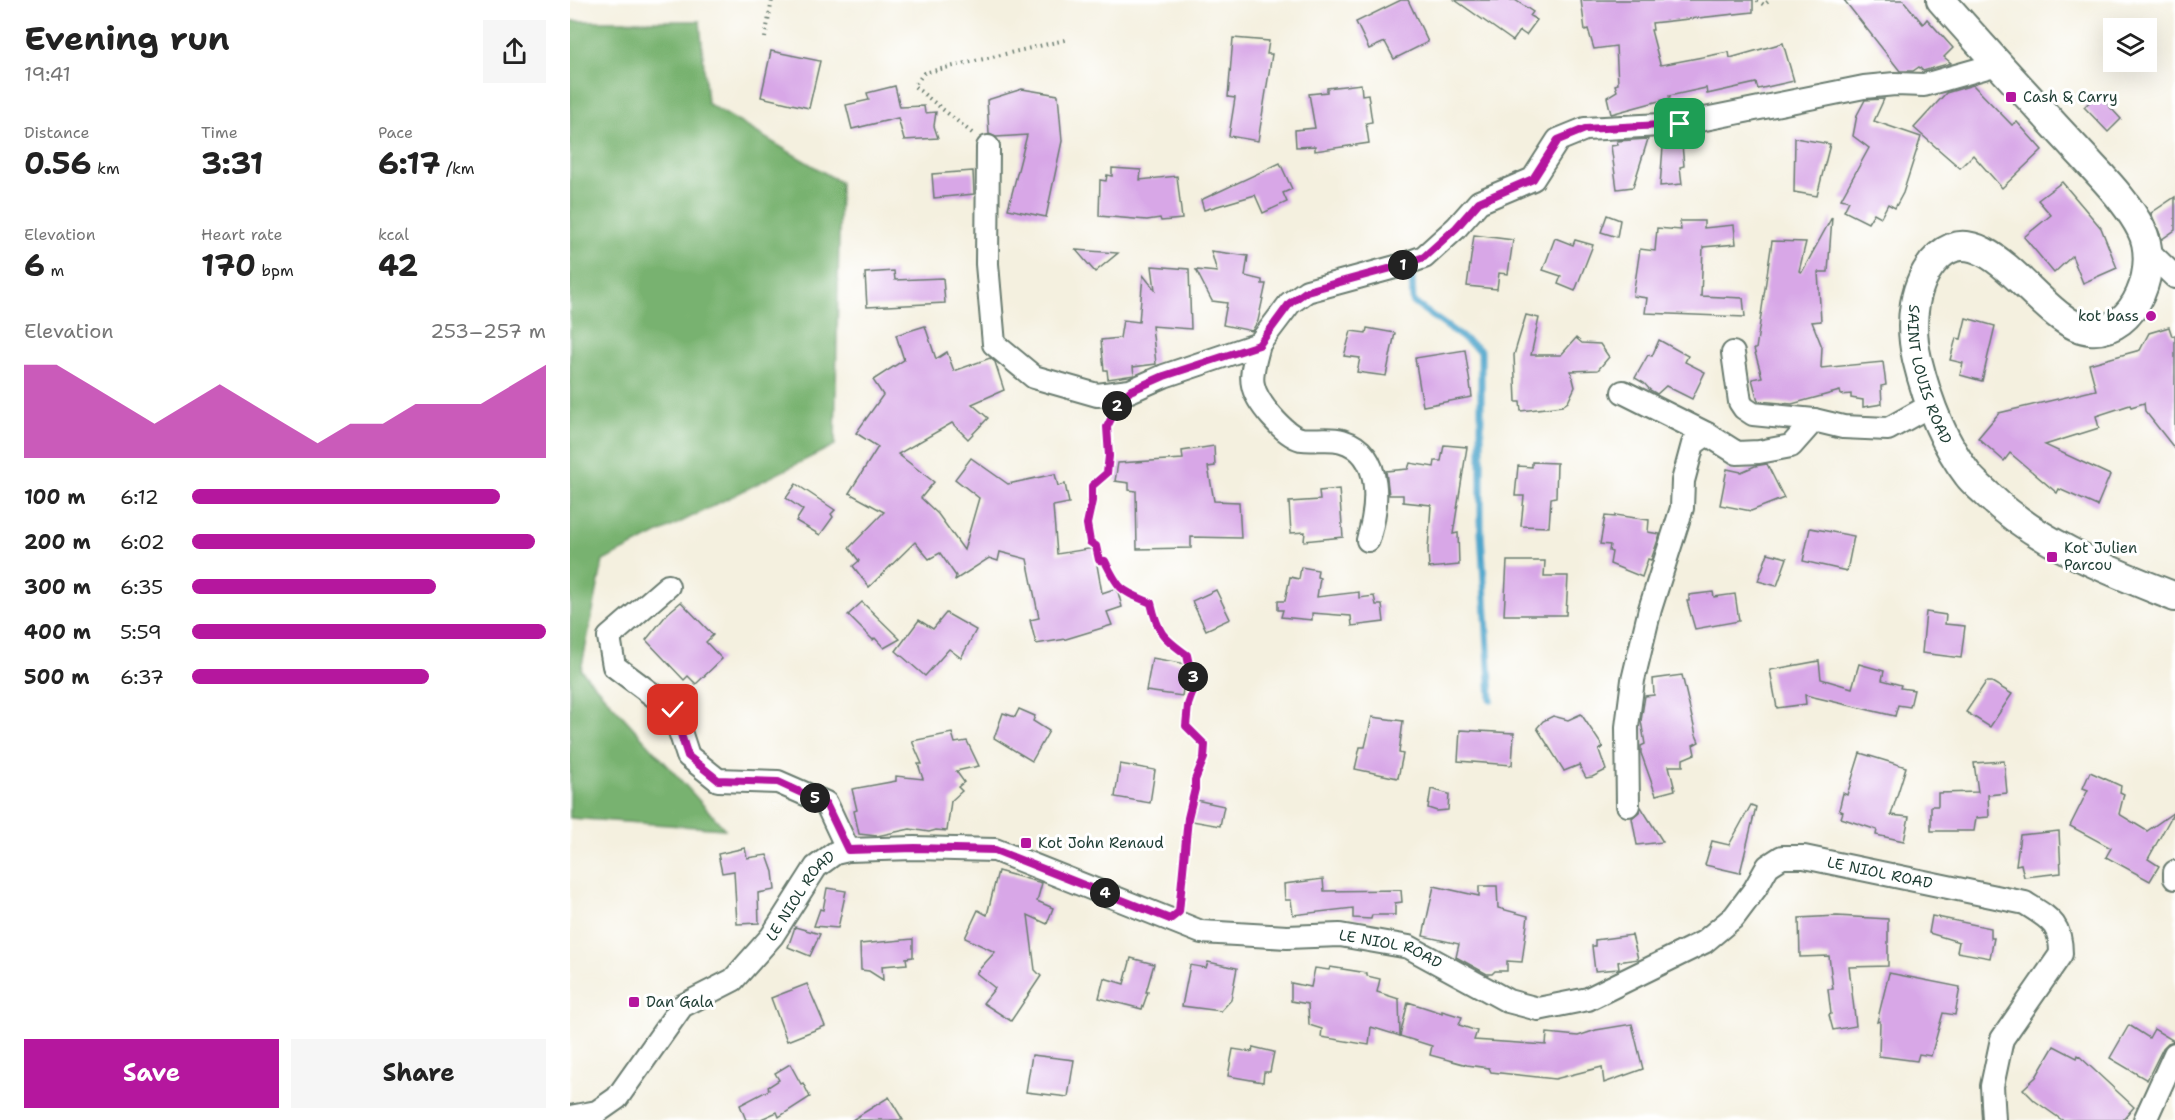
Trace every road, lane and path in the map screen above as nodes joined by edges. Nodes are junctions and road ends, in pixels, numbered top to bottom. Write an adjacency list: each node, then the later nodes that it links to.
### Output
1 (771, 0): 5 (path)
2 (1757, 0): 3 (path)
3 (1770, 0)
4 (1941, 0): 7 (main road, SAINT LOUIS ROAD)
5 (765, 38)
6 (1069, 39): 8 (path)
7 (1998, 64): 9 (main road, SAINT LOUIS ROAD); 11 (street)
8 (988, 147): 13 (street)
9 (2148, 251): 10 (street); 15 (main road, SAINT LOUIS ROAD)
10 (2175, 277)
11 (1259, 345): 13 (street); 18 (street)
12 (1733, 353): 16 (street)
13 (1130, 391): 25 (path)
14 (1623, 392): 17 (street)
15 (1931, 405): 16 (street); 20 (main road, SAINT LOUIS ROAD)
16 (1814, 420): 17 (street)
17 (1707, 434): 21 (street)
18 (1368, 540)
19 (668, 586): 22 (street)
20 (2175, 597)
21 (1628, 805)
22 (848, 850): 25 (street, LE NIOL ROAD); 27 (street, LE NIOL ROAD)
23 (2175, 872): 24 (street)
24 (2175, 878)
25 (1170, 919): 28 (street, LE NIOL ROAD)
26 (2175, 1054): 29 (street)
27 (570, 1117)
28 (1994, 1120)
29 (2145, 1120)

